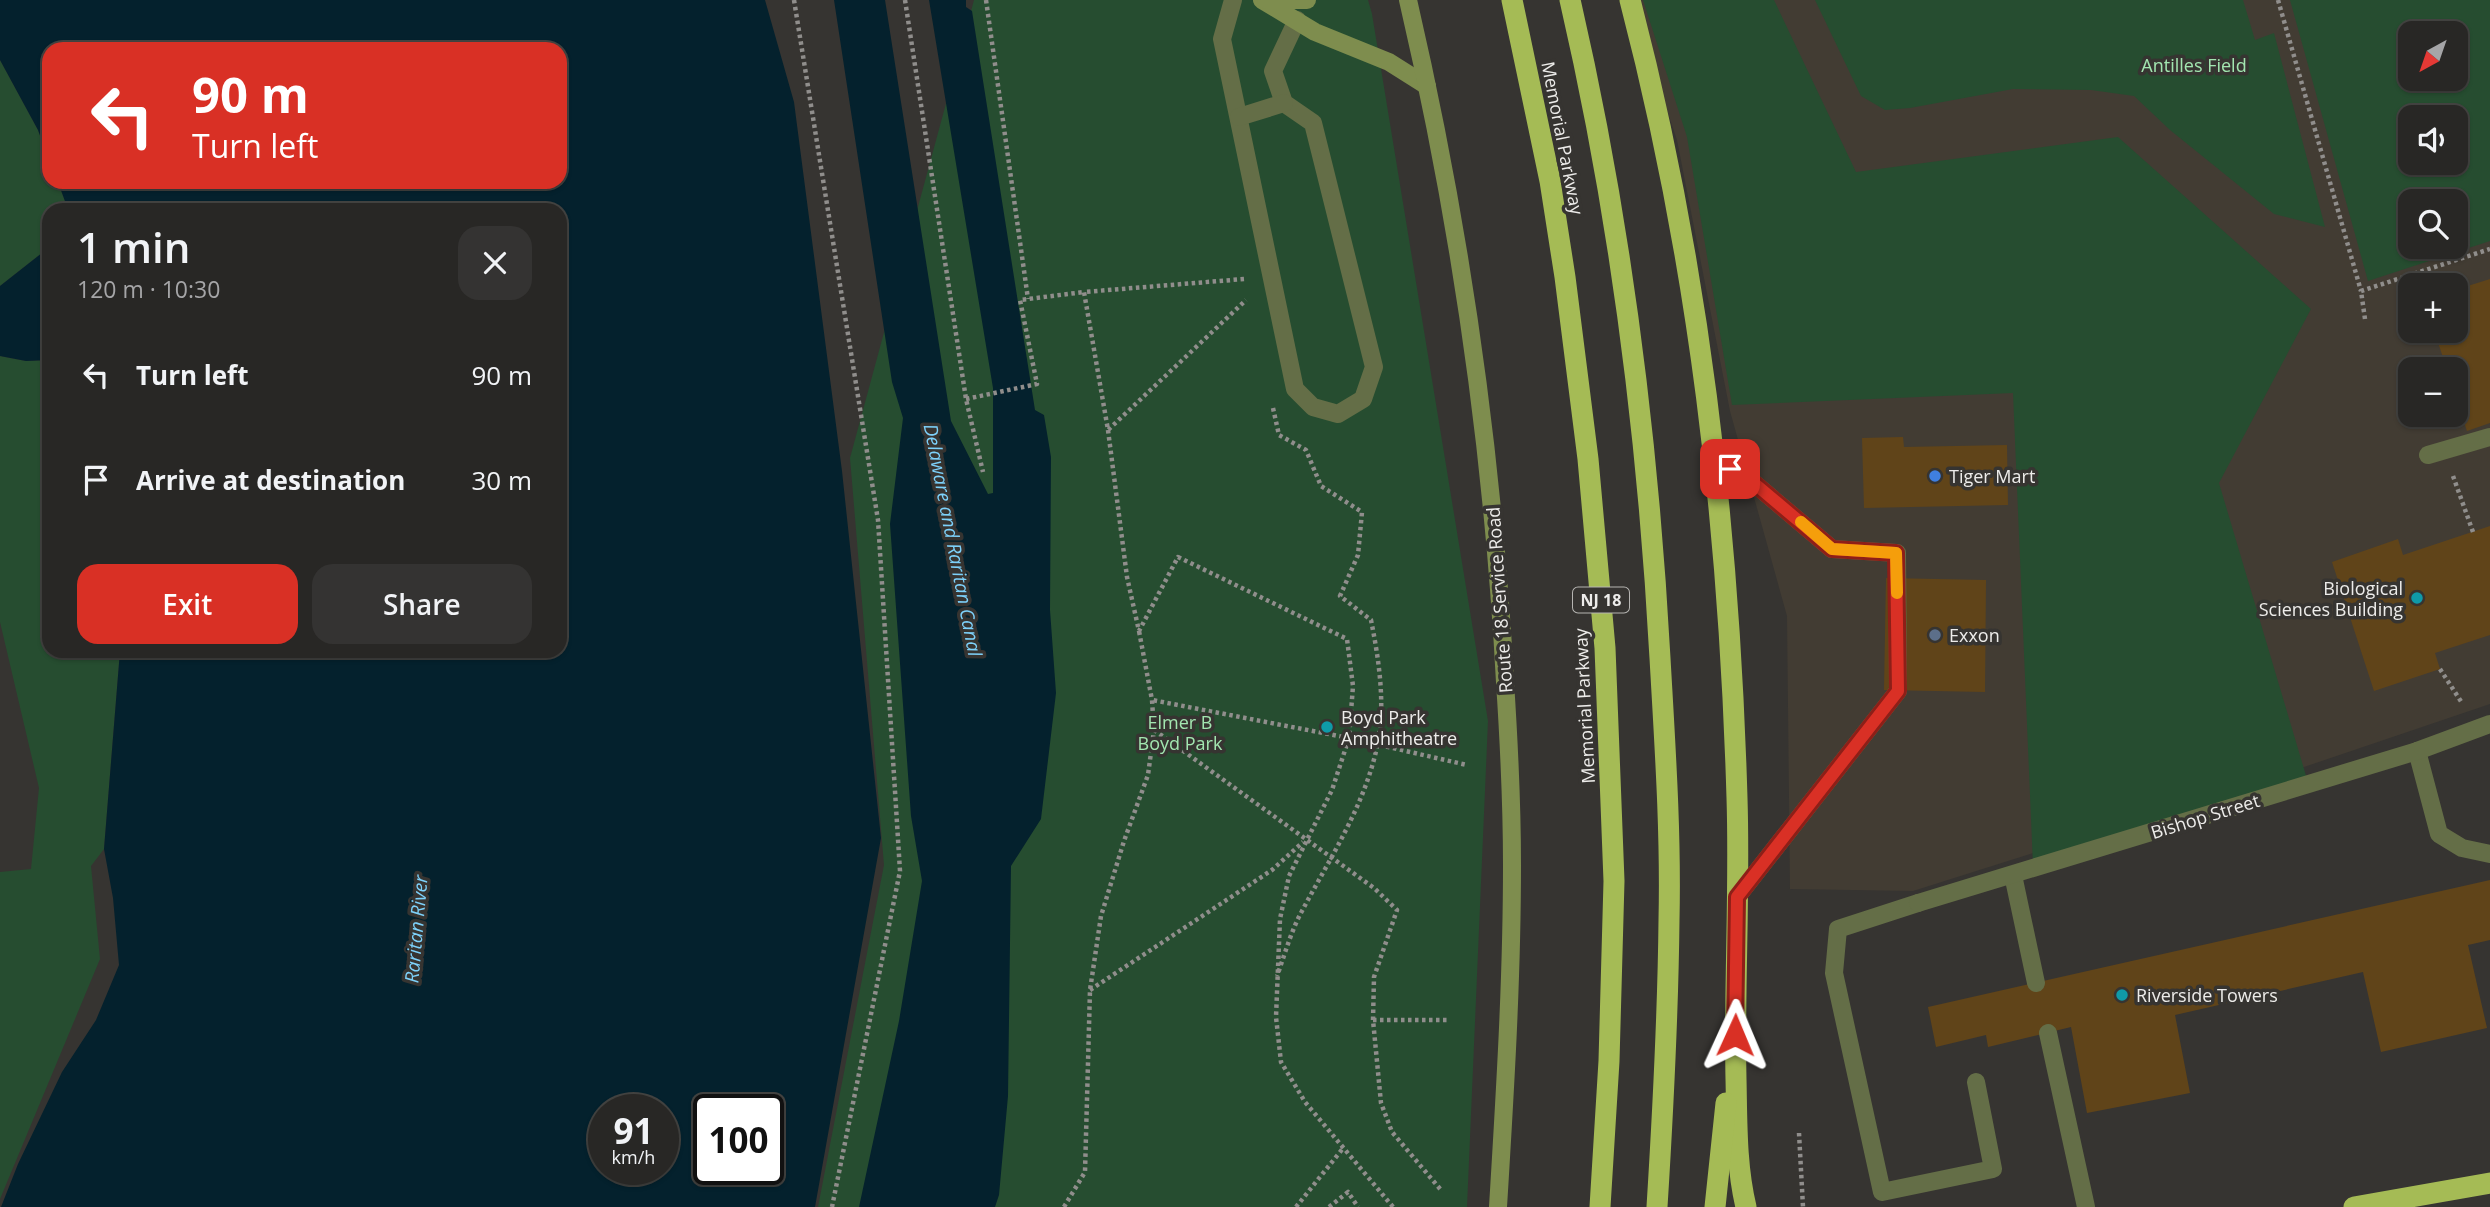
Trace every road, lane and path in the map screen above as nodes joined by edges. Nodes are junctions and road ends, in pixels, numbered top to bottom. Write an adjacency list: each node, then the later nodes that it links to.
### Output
1 (794, 0): 57 (path)
2 (905, 0): 23 (path)
3 (986, 0): 21 (path)
4 (1233, 0): 15 (street)
5 (1264, 0): 6 (main road); 12 (main road)
6 (1307, 0)
7 (1408, 0): 13 (main road, Route 18 Service Road)
8 (1512, 0): 64 (highway, Memorial Parkway / NJ 18)
9 (1570, 0): 65 (highway, Memorial Parkway)
10 (1630, 0): 27 (highway)
11 (2278, 0): 18 (path)
12 (1297, 20): 13 (main road); 14 (street)
13 (1427, 86): 63 (main road, Route 18 Service Road)
14 (1284, 103): 15 (street); 15 (street)
15 (1239, 117)
16 (2490, 249): 18 (path)
17 (1244, 279): 19 (path)
18 (2361, 291): 22 (path)
19 (1084, 292): 21 (path); 24 (path)
20 (1250, 297): 24 (path)
21 (1028, 299): 23 (path)
22 (2365, 319)
23 (966, 399): 28 (path)
24 (1108, 429): 31 (path)
25 (2490, 437): 26 (street)
26 (2436, 453): 29 (path)
27 (1715, 463): 44 (highway); 44 (street)
28 (983, 472)
29 (2473, 532)
30 (1361, 534): 37 (path)
31 (1139, 631): 33 (path); 36 (path)
32 (2440, 669): 34 (path)
33 (1152, 701): 35 (path); 36 (path)
34 (2484, 726): 38 (street, Bishop Street)
35 (1154, 730): 40 (path); 47 (path)
36 (1349, 738): 37 (path); 40 (path)
37 (1378, 745): 39 (path); 42 (path)
38 (2417, 751): 41 (street); 43 (street, Bishop Street)
39 (1467, 765)
40 (1306, 839): 42 (path); 45 (path); 47 (path)
41 (2490, 854)
42 (1332, 858): 45 (path); 48 (path)
43 (2013, 875): 46 (street); 52 (street, Bishop Street)
44 (1737, 897): 51 (highway)
45 (1277, 975): 54 (path)
46 (2036, 983)
47 (1090, 990): 58 (path)
48 (1373, 1020): 49 (path); 56 (path)
49 (1449, 1020)
50 (2048, 1033): 69 (street)
51 (1735, 1035): 66 (highway); 67 (highway)
52 (1976, 1082)
53 (1799, 1133): 68 (path)
54 (1344, 1147): 59 (path); 62 (path)
55 (2490, 1183): 70 (highway)
56 (1441, 1190)
57 (832, 1207)
58 (1064, 1207)
59 (1296, 1207)
60 (1329, 1207): 61 (path)
61 (1358, 1207)
62 (1393, 1207)
63 (1498, 1207)
64 (1600, 1207)
65 (1657, 1207)
66 (1715, 1207)
67 (1746, 1207)
68 (1803, 1207)
69 (2086, 1207)
70 (2354, 1207)

